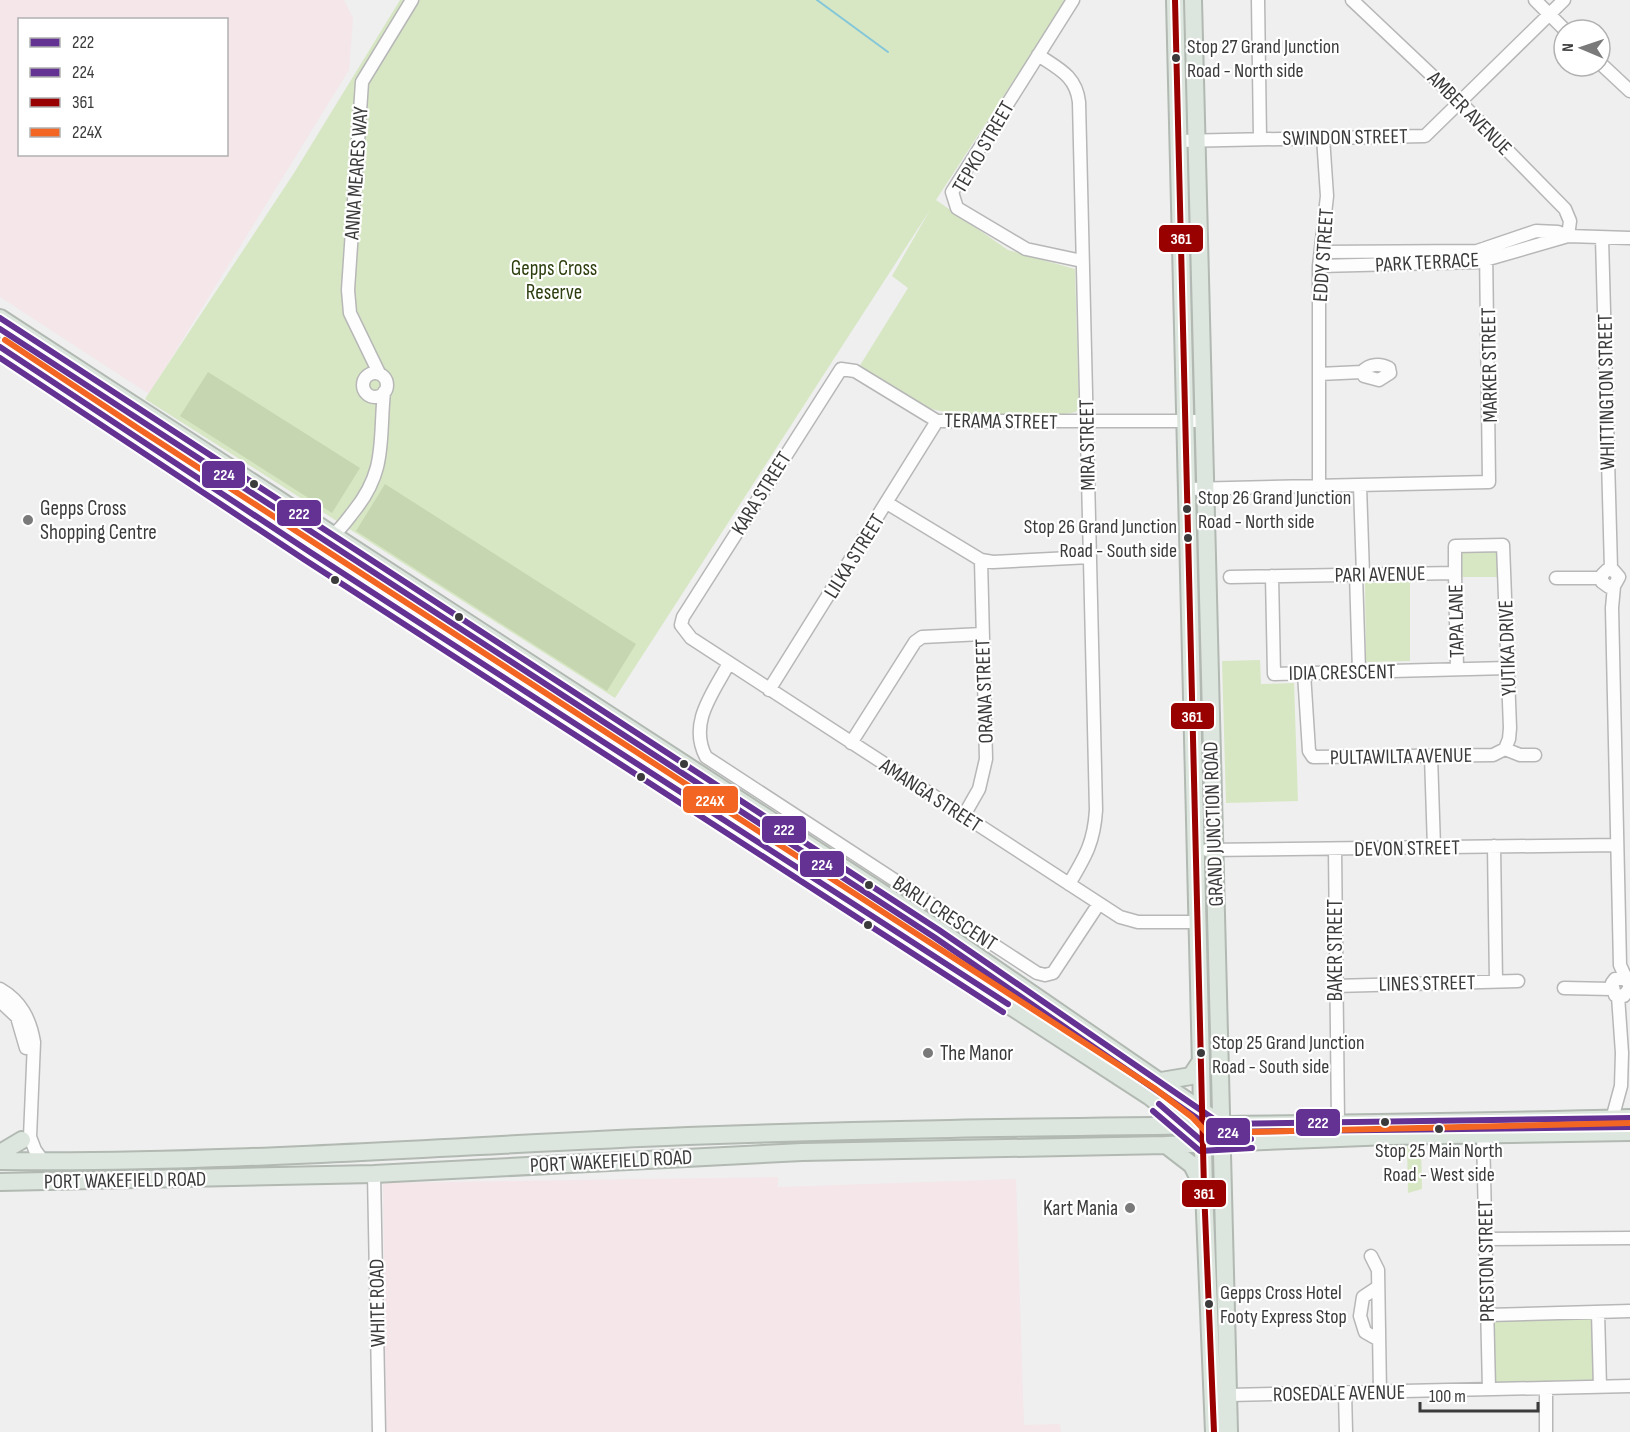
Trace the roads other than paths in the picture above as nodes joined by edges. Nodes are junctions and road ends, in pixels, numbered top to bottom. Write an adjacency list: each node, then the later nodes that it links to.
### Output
1 (412, 0): 30 (street, ANNA MEARES WAY)
2 (1073, 0): 11 (street, TEPKO STREET)
3 (1175, 0): 18 (highway, GRAND JUNCTION ROAD)
4 (1193, 0): 17 (highway, GRAND JUNCTION ROAD)
5 (1258, 0): 16 (street)
6 (1352, 0): 14 (street, AMBER AVENUE)
7 (1535, 0): 9 (street)
8 (1564, 0): 9 (street, SWINDON STREET)
9 (1550, 15): 10 (street); 14 (street, SWINDON STREET)
10 (1553, 18)
11 (1038, 55): 24 (street, MIRA STREET); 24 (street, TEPKO STREET)
12 (1612, 75): 13 (street)
13 (1630, 92)
14 (1461, 103): 15 (street, SWINDON STREET); 19 (street, AMBER AVENUE)
15 (1323, 137): 16 (street, SWINDON STREET); 22 (street, EDDY STREET)
16 (1260, 138): 17 (street, SWINDON STREET)
17 (1196, 140): 18 (street, SWINDON STREET); 35 (highway, GRAND JUNCTION ROAD)
18 (1178, 141): 34 (highway, GRAND JUNCTION ROAD)
19 (1568, 236): 20 (street, PARK TERRACE); 23 (street, PARK TERRACE)
20 (1602, 238): 21 (street, PARK TERRACE); 54 (street, WHITTINGTON STREET)
21 (1630, 238)
22 (1321, 252): 23 (street, PARK TERRACE); 25 (street, EDDY STREET)
23 (1488, 254): 25 (street, PARK TERRACE); 37 (street, MARKER STREET)
24 (1082, 261): 36 (street, MIRA STREET)
25 (1318, 266): 31 (street, EDDY STREET)
26 (0, 318): 43 (highway)
27 (0, 347): 42 (highway)
28 (848, 368): 33 (street, TERAMA STREET); 55 (street, KARA STREET)
29 (1362, 372): 31 (street)
30 (375, 374): 32 (street); 32 (street)
31 (1319, 374): 38 (street, EDDY STREET)
32 (378, 394): 43 (street)
33 (937, 421): 36 (street, TERAMA STREET); 41 (street, LILKA STREET)
34 (1185, 421): 35 (street, TERAMA STREET); 36 (street, TERAMA STREET); 39 (highway, GRAND JUNCTION ROAD)
35 (1204, 421): 40 (highway, GRAND JUNCTION ROAD)
36 (1087, 422): 45 (street, MIRA STREET)
37 (1360, 486): 38 (street); 50 (street)
38 (1319, 488): 40 (street)
39 (1187, 489): 40 (street); 72 (highway, GRAND JUNCTION ROAD)
40 (1206, 489): 73 (highway, GRAND JUNCTION ROAD)
41 (887, 503): 46 (street); 62 (street, LILKA STREET)
42 (280, 531): 43 (highway); 48 (highway)
43 (332, 536): 48 (highway); 85 (highway)
44 (1503, 545): 49 (street, PARI AVENUE); 58 (street, YUTIKA DRIVE)
45 (1090, 557): 46 (street); 74 (street, MIRA STREET)
46 (981, 560): 56 (street, ORANA STREET)
47 (1630, 571): 54 (street)
48 (344, 573): 87 (highway)
49 (1455, 573): 50 (street, PARI AVENUE); 59 (street, TAPA LANE)
50 (1360, 574): 51 (street, PARI AVENUE); 60 (street)
51 (1272, 576): 52 (street, PARI AVENUE); 61 (street, IDIA CRESCENT)
52 (1230, 577)
53 (1556, 578): 54 (street)
54 (1612, 578): 68 (street, WHITTINGTON STREET)
55 (681, 625): 57 (street, AMANGA STREET)
56 (982, 634): 63 (street); 67 (street, ORANA STREET)
57 (729, 663): 62 (street, AMANGA STREET); 75 (street, BARLI CRESCENT)
58 (1508, 668): 59 (street, IDIA CRESCENT); 64 (street, YUTIKA DRIVE)
59 (1457, 669): 60 (street, IDIA CRESCENT)
60 (1359, 671): 61 (street, IDIA CRESCENT)
61 (1304, 674): 66 (street, PULTAWILTA AVENUE)
62 (770, 690): 63 (street, AMANGA STREET)
63 (851, 743): 67 (street, AMANGA STREET)
64 (1504, 749): 65 (street, PULTAWILTA AVENUE); 66 (street, PULTAWILTA AVENUE)
65 (1535, 755)
66 (1431, 756): 70 (street)
67 (963, 817): 74 (street, AMANGA STREET)
68 (1617, 844): 69 (street, DEVON STREET); 84 (street, WHITTINGTON STREET)
69 (1494, 846): 70 (street, DEVON STREET); 80 (street)
70 (1434, 847): 71 (street, DEVON STREET)
71 (1335, 849): 73 (street, DEVON STREET); 81 (street, BAKER STREET)
72 (1196, 850): 73 (street, DEVON STREET); 77 (highway, GRAND JUNCTION ROAD)
73 (1214, 850): 76 (highway, GRAND JUNCTION ROAD)
74 (1069, 884): 75 (street, AMANGA STREET)
75 (1098, 904): 77 (street, AMANGA STREET)
76 (1216, 907): 77 (highway); 78 (highway, GRAND JUNCTION ROAD)
77 (1197, 922): 78 (highway); 89 (highway, GRAND JUNCTION ROAD)
78 (1216, 934): 99 (highway, GRAND JUNCTION ROAD)
79 (1518, 981): 80 (street, LINES STREET)
80 (1496, 982): 81 (street, LINES STREET)
81 (1335, 986): 94 (street, BAKER STREET)
82 (1564, 988): 84 (street)
83 (0, 989): 112 (street)
84 (1623, 990): 88 (street, WHITTINGTON STREET)
85 (1025, 991): 87 (highway); 90 (highway)
86 (0, 1001): 102 (street)
87 (1014, 1008): 91 (highway)
88 (1626, 1053): 96 (street, WHITTINGTON STREET)
89 (1201, 1061): 90 (highway); 93 (highway, GRAND JUNCTION ROAD)
90 (1161, 1081): 93 (highway)
91 (1149, 1096): 93 (highway); 95 (highway)
92 (1630, 1118): 96 (highway)
93 (1196, 1119): 95 (highway, PORT WAKEFIELD ROAD); 99 (highway); 103 (highway, GRAND JUNCTION ROAD)
94 (1338, 1123): 98 (highway); 99 (highway)
95 (1141, 1125): 97 (highway, PORT WAKEFIELD ROAD)
96 (1612, 1126): 98 (highway); 100 (highway)
97 (981, 1127): 101 (highway, PORT WAKEFIELD ROAD); 105 (highway)
98 (1483, 1127): 99 (highway); 118 (street, PRESTON STREET)
99 (1221, 1132): 103 (highway, PORT WAKEFIELD ROAD); 131 (highway, GRAND JUNCTION ROAD)
100 (1630, 1132)
101 (683, 1136): 106 (highway, PORT WAKEFIELD ROAD); 109 (highway)
102 (22, 1140): 107 (highway); 111 (street)
103 (1203, 1142): 104 (highway, PORT WAKEFIELD ROAD); 116 (highway, GRAND JUNCTION ROAD)
104 (1166, 1145): 105 (highway, PORT WAKEFIELD ROAD); 116 (highway)
105 (981, 1148): 109 (highway, PORT WAKEFIELD ROAD)
106 (397, 1152): 108 (highway, PORT WAKEFIELD ROAD); 113 (highway)
107 (0, 1153)
108 (339, 1154): 112 (highway, PORT WAKEFIELD ROAD); 113 (highway)
109 (683, 1158): 113 (highway, PORT WAKEFIELD ROAD)
110 (0, 1161): 111 (highway, PORT WAKEFIELD ROAD)
111 (24, 1161): 112 (highway, PORT WAKEFIELD ROAD); 114 (highway)
112 (43, 1161)
113 (374, 1174): 114 (highway, PORT WAKEFIELD ROAD); 132 (street, WHITE ROAD)
114 (92, 1180): 115 (highway, PORT WAKEFIELD ROAD)
115 (0, 1182)
116 (1204, 1189): 131 (highway, GRAND JUNCTION ROAD)
117 (1630, 1238): 118 (street)
118 (1486, 1239): 123 (street, PRESTON STREET)
119 (1371, 1256): 120 (street)
120 (1378, 1287): 124 (street); 124 (street)
121 (1630, 1311): 122 (street)
122 (1598, 1312): 123 (street); 126 (street)
123 (1488, 1316): 128 (street, PRESTON STREET)
124 (1379, 1340): 129 (street)
125 (1630, 1386): 126 (street, ROSEDALE AVENUE)
126 (1600, 1387): 127 (street, ROSEDALE AVENUE)
127 (1546, 1388): 128 (street, ROSEDALE AVENUE); 136 (street)
128 (1489, 1389): 129 (street, ROSEDALE AVENUE)
129 (1380, 1392): 130 (street, ROSEDALE AVENUE)
130 (1345, 1393): 131 (street, ROSEDALE AVENUE); 135 (street)
131 (1221, 1396): 133 (highway, GRAND JUNCTION ROAD); 134 (highway, GRAND JUNCTION ROAD)
132 (379, 1432)
133 (1214, 1432)
134 (1229, 1432)
135 (1346, 1432)
136 (1546, 1432)

